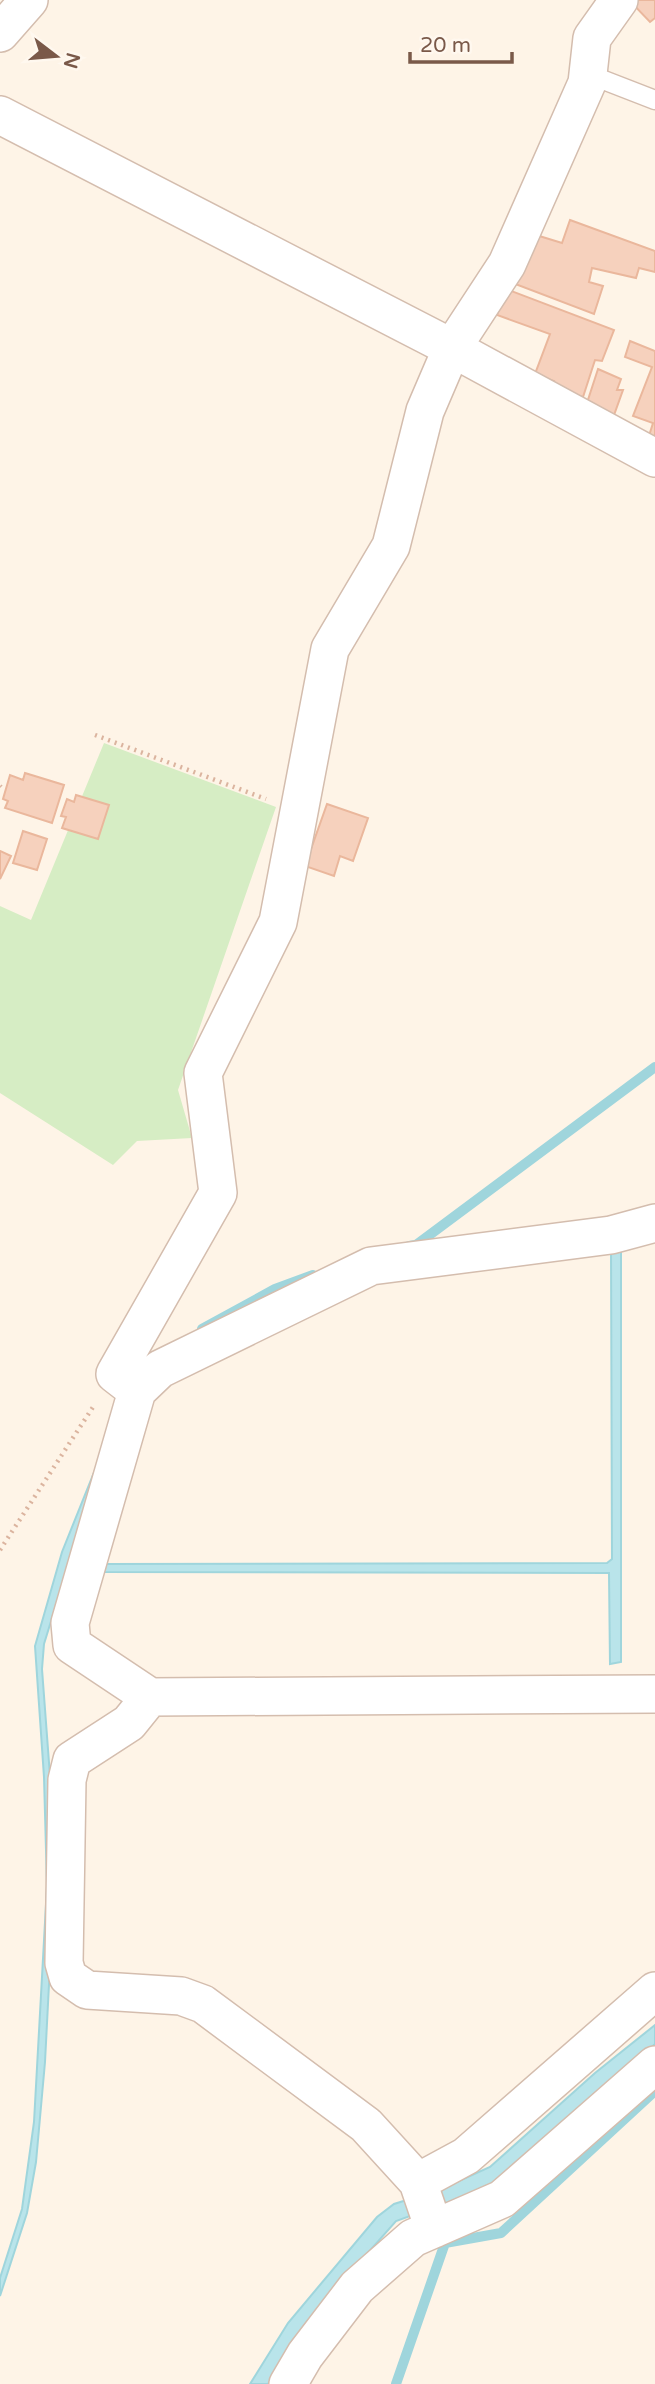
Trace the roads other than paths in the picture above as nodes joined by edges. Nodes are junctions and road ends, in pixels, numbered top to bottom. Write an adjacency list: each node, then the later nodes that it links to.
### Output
1 (29, 0): 3 (street)
2 (619, 0): 4 (street)
3 (0, 33)
4 (588, 74): 5 (lane); 7 (street)
5 (655, 100)
6 (0, 115): 7 (street)
7 (452, 348): 8 (street); 10 (street)
8 (655, 458)
9 (655, 1223): 10 (street)
10 (126, 1383): 12 (street)
11 (655, 1694): 12 (street)
12 (150, 1697): 15 (street)
13 (655, 1991): 15 (street)
14 (655, 2065): 16 (street)
15 (418, 2182): 16 (street)
16 (434, 2229): 17 (street)
17 (288, 2384)

